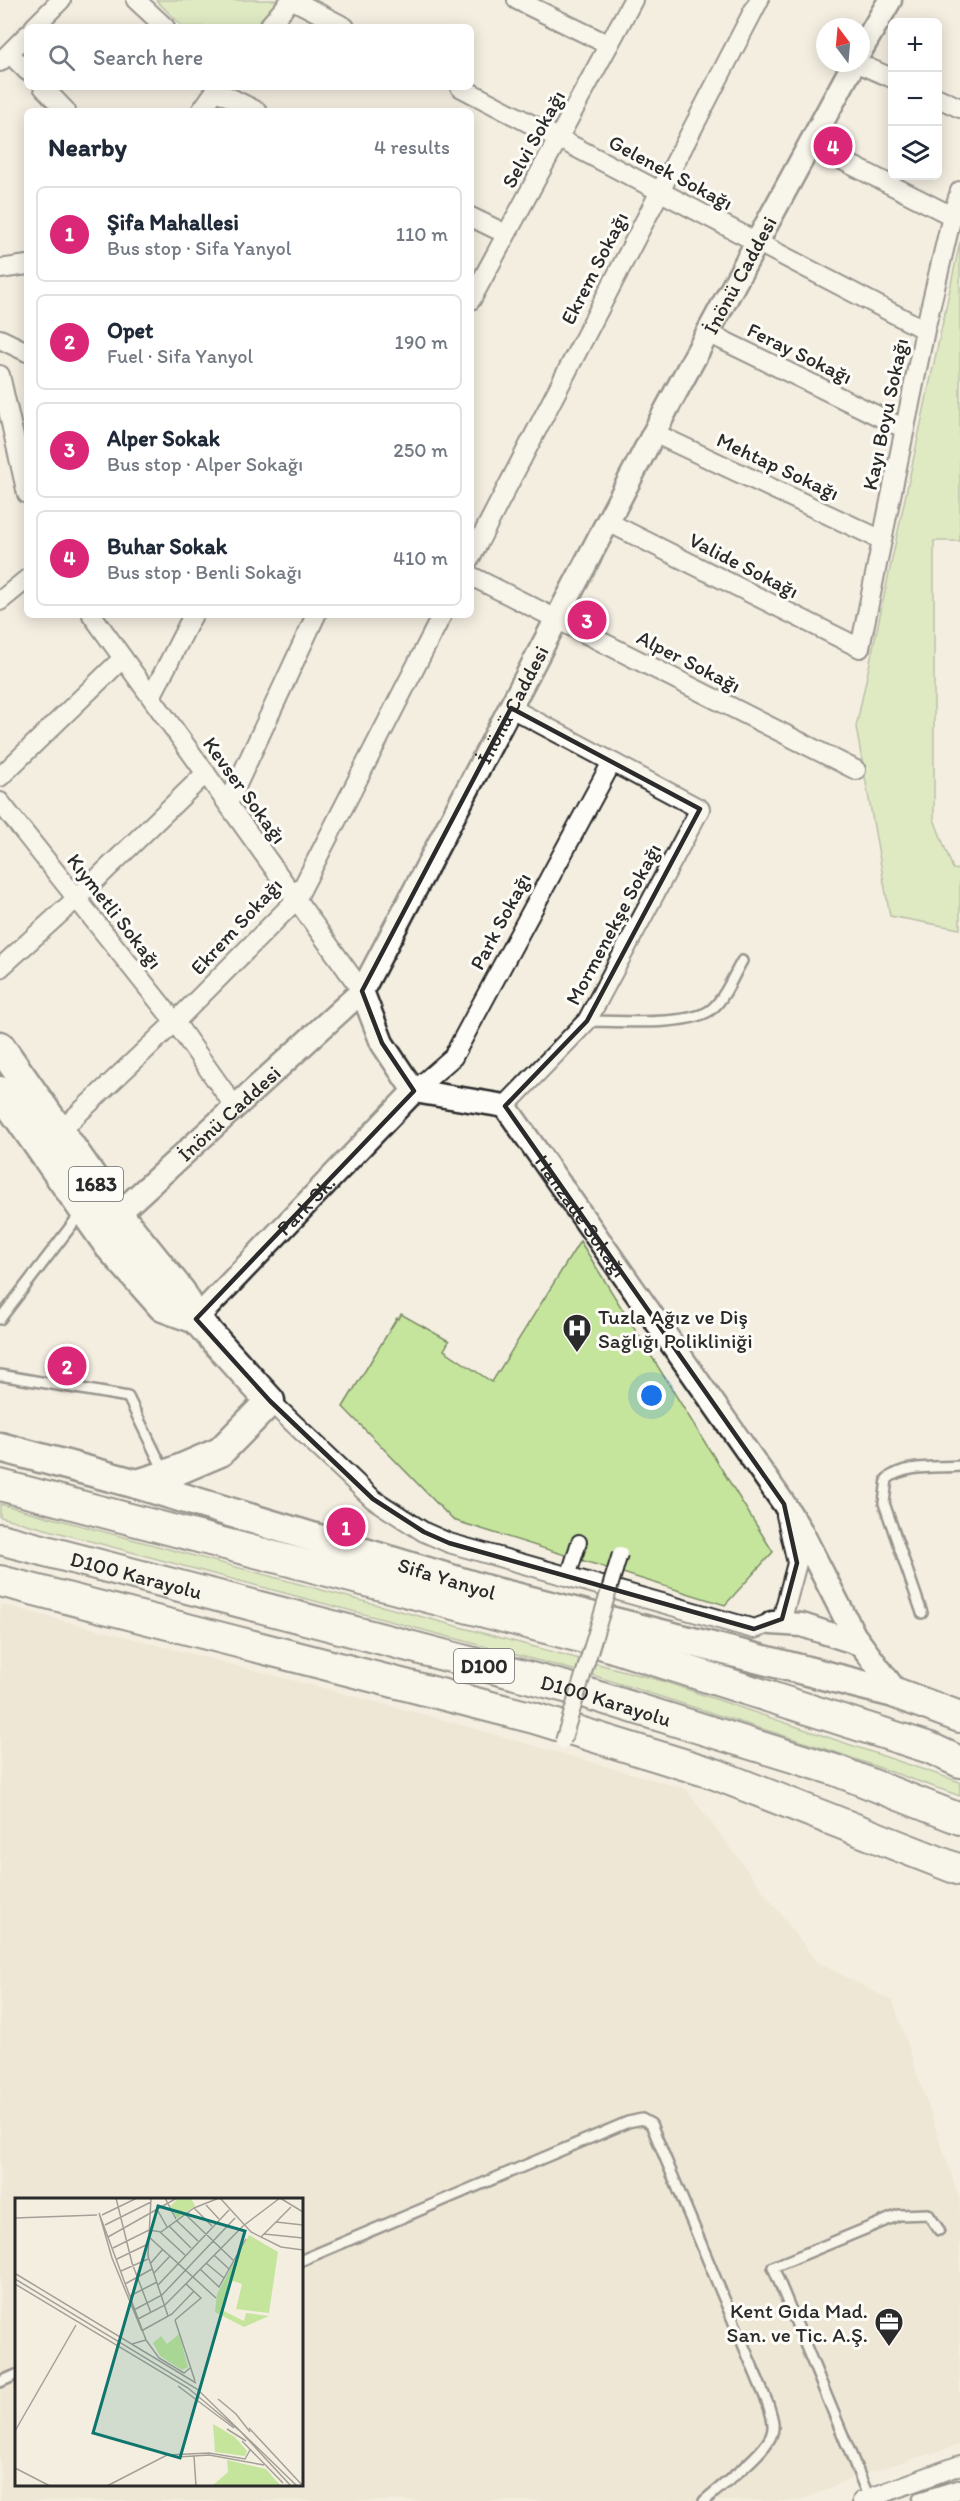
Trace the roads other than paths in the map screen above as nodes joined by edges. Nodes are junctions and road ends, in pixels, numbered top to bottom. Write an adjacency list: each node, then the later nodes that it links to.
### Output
1 (61, 0): 8 (street)
2 (136, 0): 9 (street)
3 (292, 0): 10 (street); 11 (street)
4 (517, 0): 14 (street)
5 (633, 0): 14 (street, Selvi Sokağı)
6 (759, 0): 31 (street, Ekrem Sokağı)
7 (890, 0): 12 (street)
8 (37, 24)
9 (162, 24)
10 (271, 24)
11 (339, 24)
12 (870, 34)
13 (24, 38): 15 (street)
14 (609, 45): 29 (street, Selvi Sokağı)
15 (5, 57): 16 (street)
16 (24, 69)
17 (870, 69): 19 (street)
18 (851, 72): 30 (street, İnönü Caddesi)
19 (888, 76)
20 (46, 90): 25 (street)
21 (216, 90): 26 (street)
22 (219, 90): 27 (street)
23 (466, 90): 29 (street, Gelenek Sokağı)
24 (942, 100): 28 (street)
25 (63, 108)
26 (203, 108)
27 (252, 108)
28 (960, 108)
29 (559, 139): 31 (street, Gelenek Sokağı); 35 (street, Selvi Sokağı)
30 (810, 144): 33 (street); 36 (street, İnönü Caddesi)
31 (659, 191): 36 (street, Gelenek Sokağı); 51 (street, Ekrem Sokağı)
32 (960, 191): 33 (street, Kayı Boyu Sokağı)
33 (952, 216): 40 (street, Kayı Boyu Sokağı)
34 (474, 218): 35 (street)
35 (506, 234): 39 (street, Selvi Sokağı)
36 (757, 242): 40 (street, Gelenek Sokağı); 41 (street, İnönü Caddesi)
37 (24, 265): 38 (street)
38 (0, 269)
39 (474, 294)
40 (926, 330): 46 (street, Kayı Boyu Sokağı)
41 (708, 333): 46 (street, Feray Sokağı); 47 (street, İnönü Caddesi)
42 (0, 339): 43 (street)
43 (24, 351)
44 (0, 375): 45 (street)
45 (4, 416): 48 (street)
46 (905, 429): 50 (street, Kayı Boyu Sokağı)
47 (654, 433): 49 (street, İnönü Caddesi); 50 (street, Mehtap Sokağı)
48 (24, 481)
49 (608, 522): 59 (street, İnönü Caddesi); 60 (street, Valide Sokağı)
50 (882, 540): 60 (street, Kayı Boyu Sokağı)
51 (474, 551)
52 (474, 578): 59 (street, Alper Sokağı)
53 (24, 581): 54 (street)
54 (0, 601)
55 (94, 618): 61 (street, Kevser Sokağı)
56 (191, 618): 62 (street)
57 (315, 618): 69 (street)
58 (440, 618): 71 (street, Ekrem Sokağı)
59 (557, 620): 63 (street, İnönü Caddesi); 65 (street, Alper Sokağı)
60 (860, 648)
61 (123, 658): 62 (street, Kevser Sokağı); 67 (street)
62 (151, 697): 66 (street, Kevser Sokağı)
63 (511, 708): 64 (street); 74 (street, İnönü Caddesi)
64 (612, 762): 75 (street, Mormenekşe Sokağı); 79 (street, Park Sokağı)
65 (856, 770)
66 (206, 773): 69 (street, Kevser Sokağı); 70 (street)
67 (0, 777)
68 (0, 802): 70 (street, Kıymetli Sokağı)
69 (228, 804): 71 (street, Kevser Sokağı)
70 (77, 898): 73 (street); 76 (street, Kıymetli Sokağı)
71 (296, 900): 74 (street, Kevser Sokağı); 76 (street, Ekrem Sokağı)
72 (742, 961): 75 (lane)
73 (0, 968)
74 (362, 991): 79 (street); 81 (street, İnönü Caddesi)
75 (587, 1021): 80 (street, Mormenekşe Sokağı)
76 (175, 1022): 81 (street, Kıymetli Sokağı); 82 (street, Ekrem Sokağı)
77 (0, 1046): 82 (main road, 1683)
78 (0, 1090): 83 (main road, 1683)
79 (414, 1091): 80 (street); 86 (street, Park Sk.)
80 (505, 1106): 94 (street, Hanzade Sokağı)
81 (235, 1107): 84 (street, İnönü Caddesi)
82 (59, 1132): 84 (main road, 1683)
83 (82, 1211): 85 (lane); 86 (main road, 1683)
84 (118, 1214): 86 (main road, 1683)
85 (0, 1319)
86 (196, 1319): 88 (main road)
87 (0, 1375): 91 (lane)
88 (270, 1401): 91 (main road); 98 (street)
89 (0, 1447): 92 (main road, Sifa Yanyol)
90 (960, 1466): 100 (lane)
91 (166, 1475): 92 (main road)
92 (137, 1484): 103 (main road, Sifa Yanyol)
93 (0, 1485): 106 (highway, D100)
94 (783, 1504): 101 (street); 102 (street, Hanzade Sokağı)
95 (0, 1539): 107 (highway, D100 Karayolu / D100)
96 (579, 1542): 98 (street)
97 (620, 1554): 105 (street, bridge)
98 (568, 1577): 101 (street)
99 (0, 1581): 108 (highway)
100 (922, 1613)
101 (772, 1623): 102 (street)
102 (861, 1644): 103 (street, Hanzade Sokağı)
103 (898, 1694): 104 (highway)
104 (960, 1717)
105 (563, 1741)
106 (960, 1762)
107 (960, 1819)
108 (960, 1870)
109 (939, 2230): 115 (lane)
110 (303, 2260): 116 (lane)
111 (15, 2375): 112 (lane)
112 (0, 2382)
113 (960, 2465): 115 (street)
114 (960, 2489): 117 (street)
115 (866, 2500)
116 (704, 2501)
117 (922, 2501)

